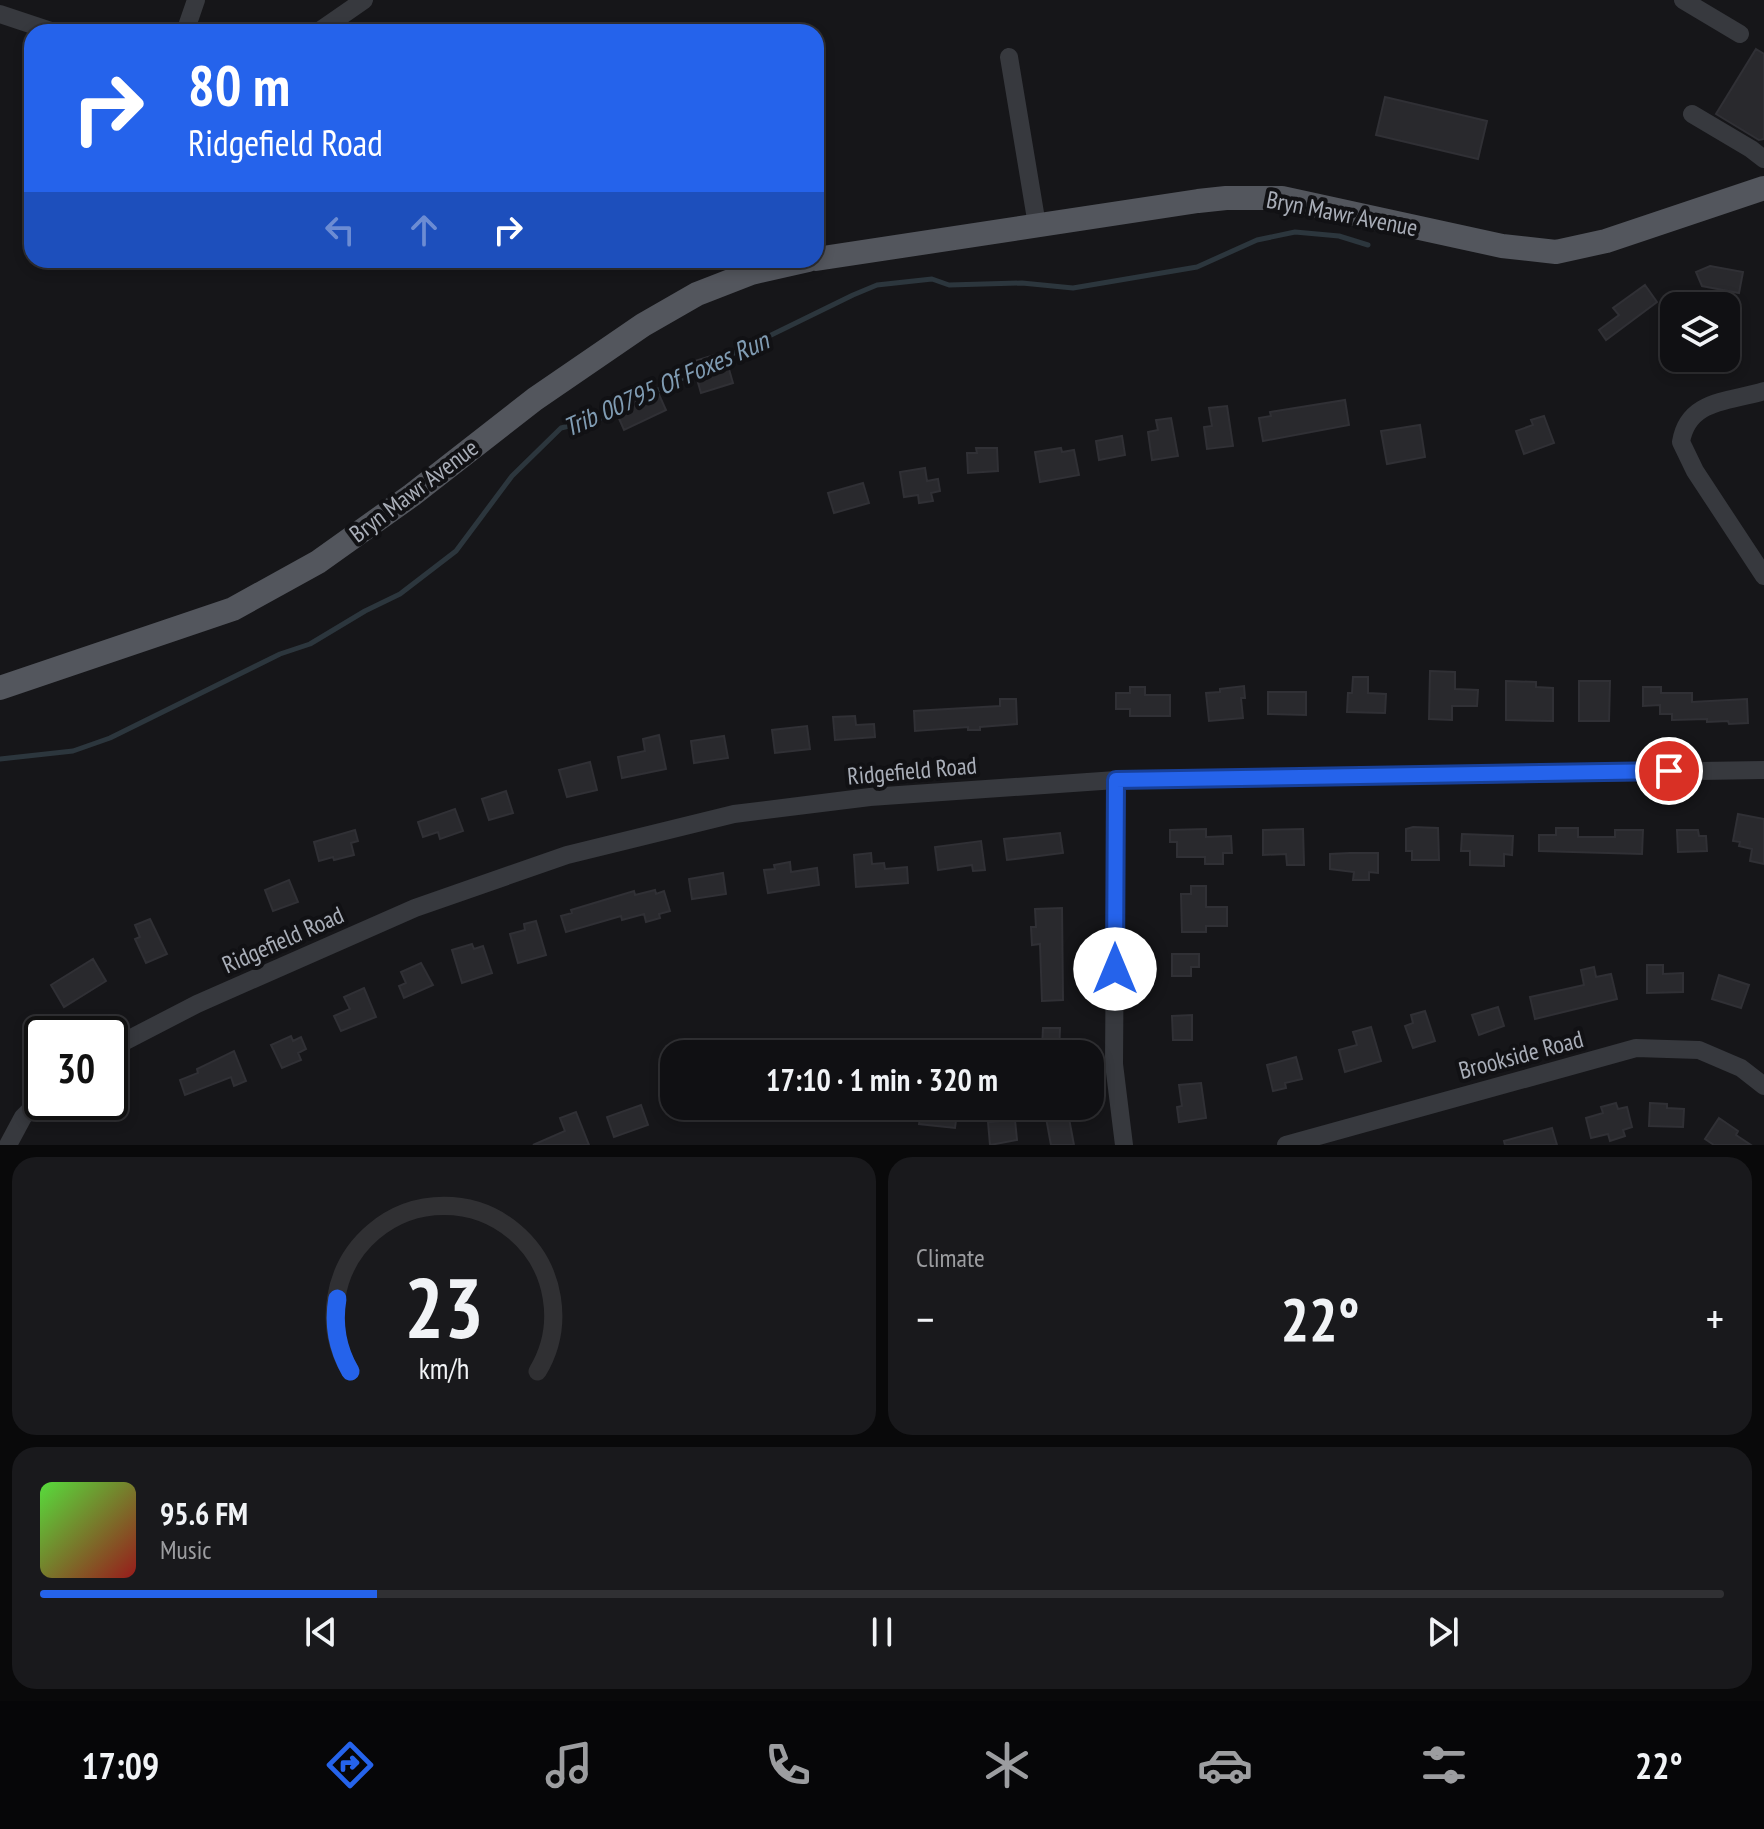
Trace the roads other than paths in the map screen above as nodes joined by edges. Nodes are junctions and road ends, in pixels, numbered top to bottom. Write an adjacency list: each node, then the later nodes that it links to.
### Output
1 (196, 0): 6 (street)
2 (364, 0): 7 (street)
3 (1683, 0): 8 (street)
4 (0, 14): 5 (street)
5 (30, 24)
6 (188, 24)
7 (330, 24)
8 (1740, 34)
9 (1009, 57): 13 (street)
10 (1692, 114): 11 (street)
11 (1764, 159)
12 (1764, 188): 13 (main road, Bryn Mawr Avenue)
13 (1037, 225): 14 (main road, Bryn Mawr Avenue)
14 (824, 258)
15 (773, 268): 18 (main road, Bryn Mawr Avenue)
16 (1764, 391): 17 (street)
17 (1764, 576)
18 (0, 688)
19 (1764, 770): 20 (street, Ridgefield Road)
20 (1116, 780): 21 (street, Ridgefield Road); 25 (street)
21 (128, 1040)
22 (1764, 1086): 26 (street, Brookside Road)
23 (24, 1116): 24 (street)
24 (8, 1145)
25 (1124, 1145)
26 (1286, 1145)

